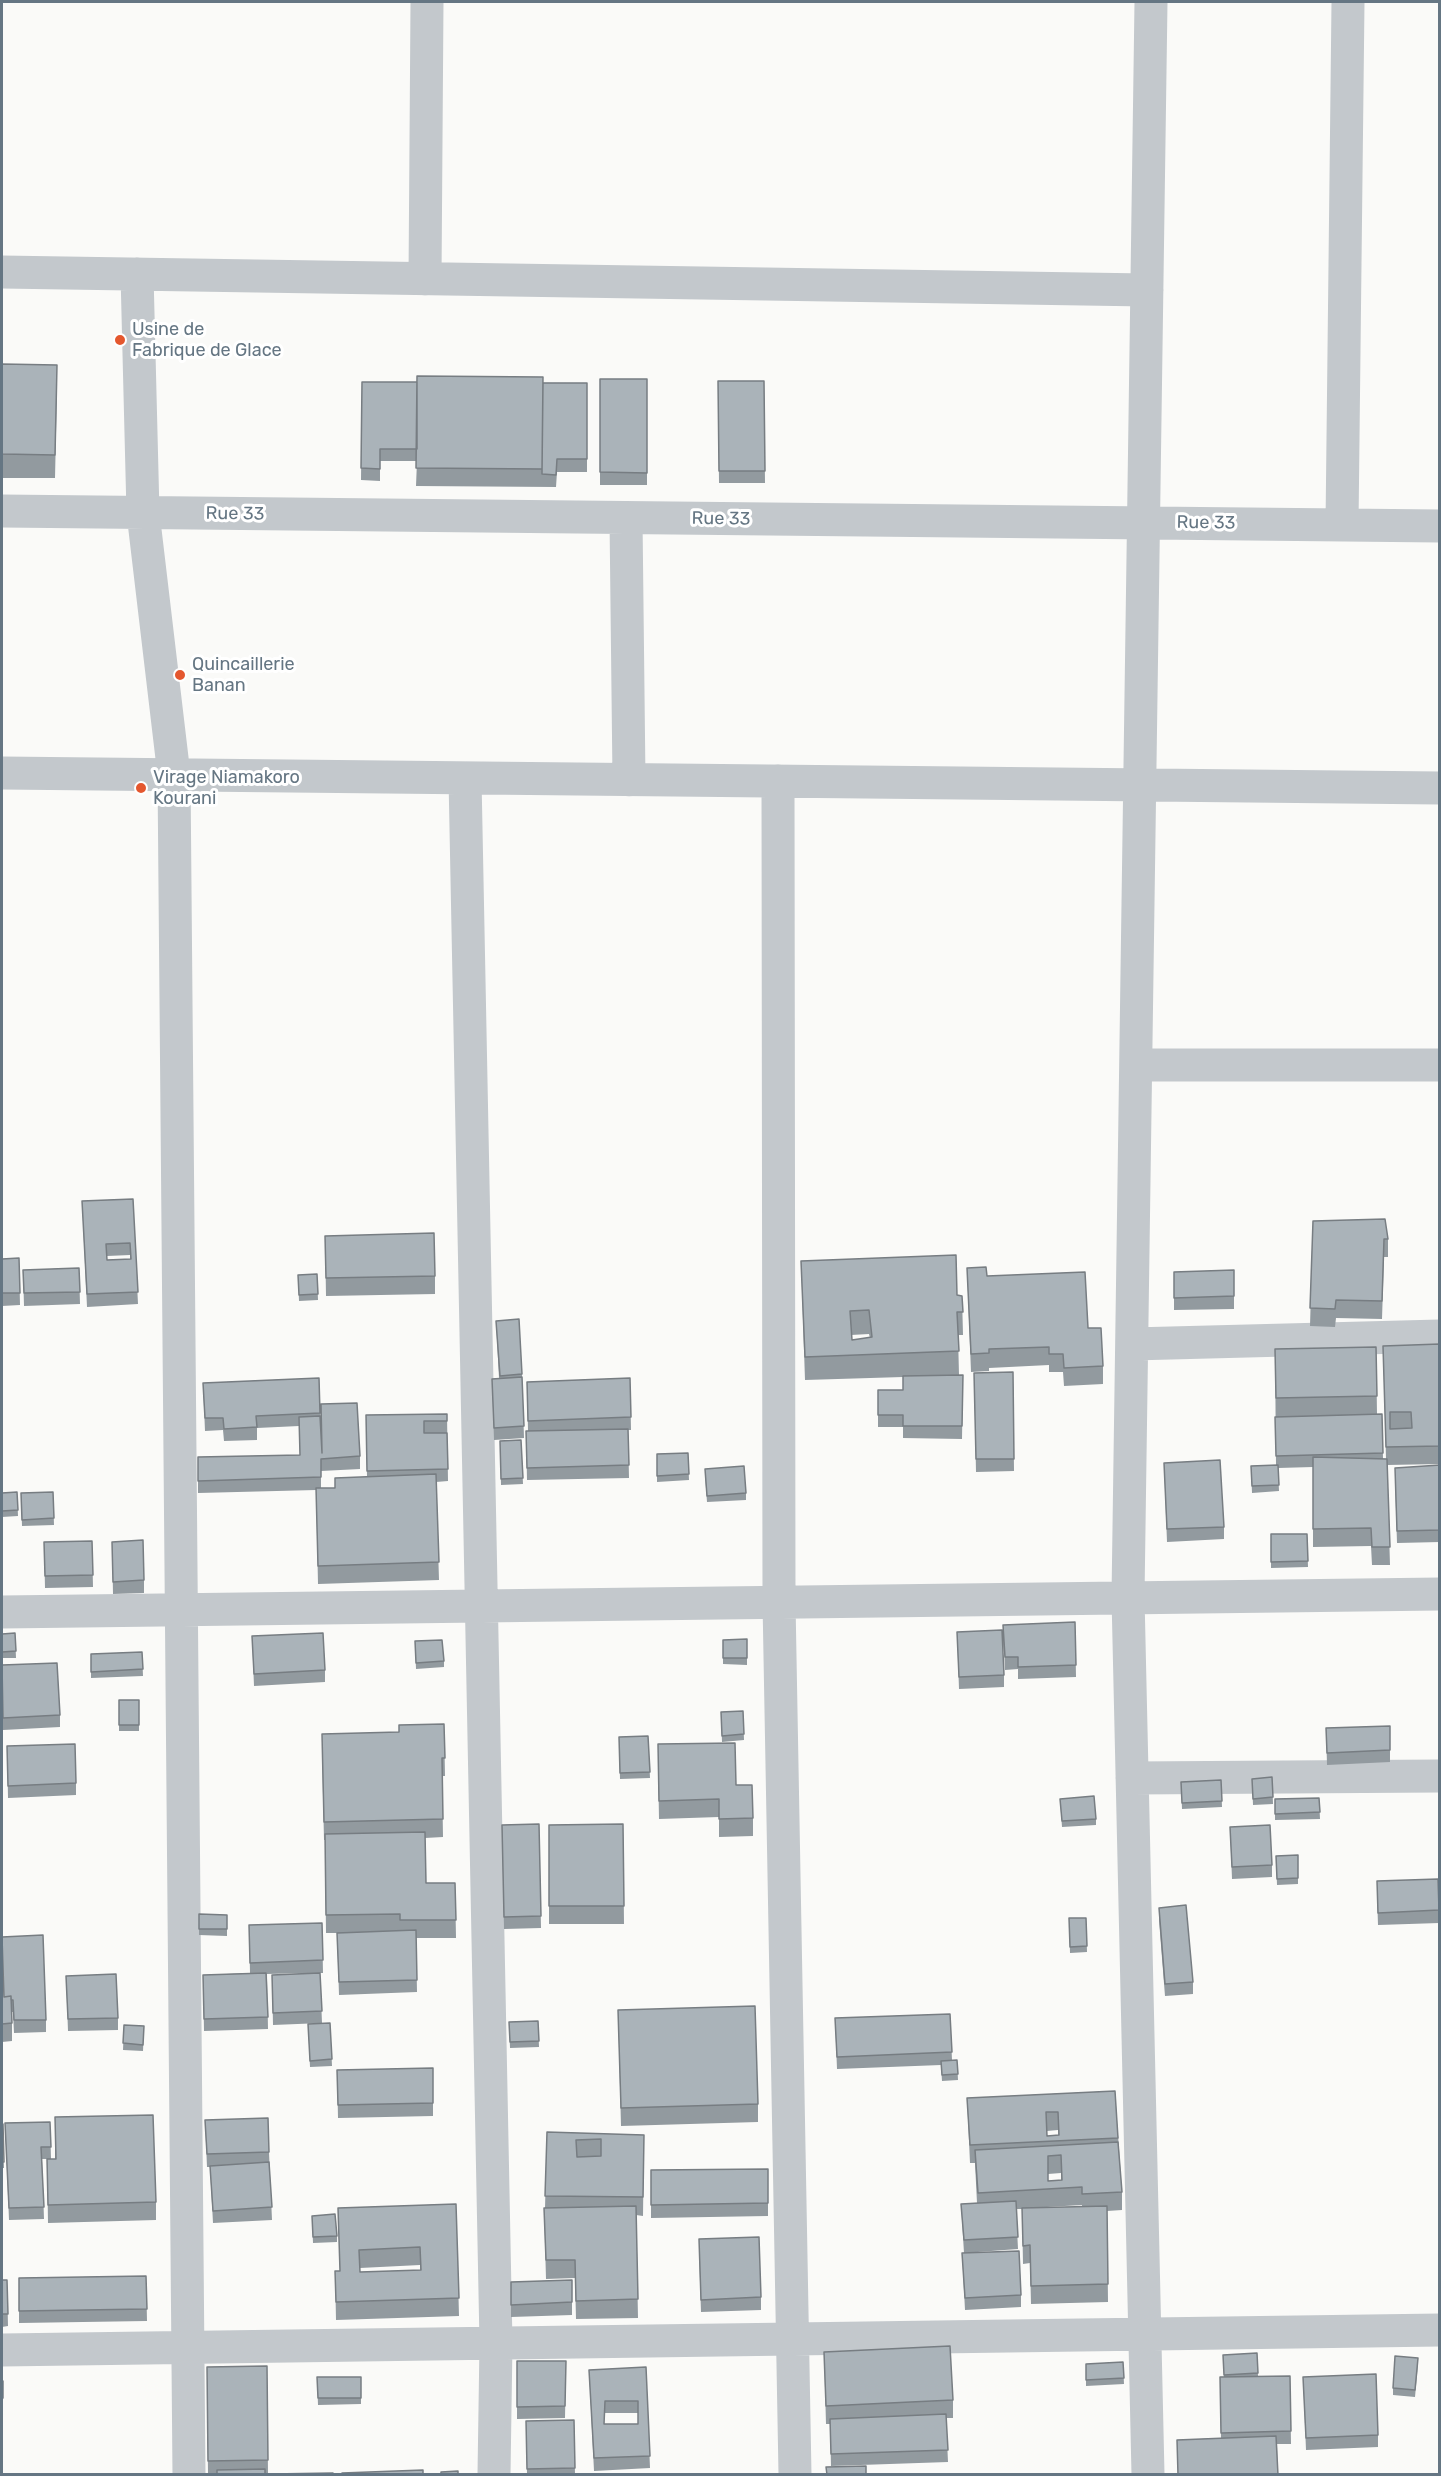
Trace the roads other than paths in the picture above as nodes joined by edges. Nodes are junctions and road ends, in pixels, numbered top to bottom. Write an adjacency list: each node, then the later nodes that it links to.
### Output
1 (427, 2): 6 (street)
2 (1151, 2): 7 (street)
3 (1348, 2): 12 (street)
4 (2, 272): 5 (street)
5 (137, 274): 6 (street); 9 (street)
6 (425, 279): 7 (street)
7 (1147, 290): 11 (street)
8 (2, 512): 9 (street, Rue 33)
9 (143, 513): 10 (street, Rue 33); 15 (street)
10 (627, 518): 11 (street, Rue 33); 17 (street)
11 (1143, 523): 12 (street, Rue 33); 19 (street)
12 (1342, 525): 13 (street, Rue 33)
13 (1440, 526)
14 (2, 773): 15 (street)
15 (174, 775): 16 (street); 29 (street)
16 (465, 778): 17 (street); 28 (street)
17 (629, 780): 18 (street)
18 (778, 782): 19 (street); 27 (street)
19 (1140, 785): 20 (street); 21 (street)
20 (1440, 788)
21 (1136, 1065): 22 (street); 24 (street)
22 (1440, 1065)
23 (1440, 1335): 24 (street)
24 (1132, 1344): 26 (street)
25 (1440, 1594): 26 (street)
26 (1128, 1597): 27 (street); 32 (street)
27 (779, 1602): 28 (street); 35 (street)
28 (481, 1606): 29 (street); 36 (street)
29 (182, 1610): 30 (street); 37 (street)
30 (2, 1612)
31 (1440, 1776): 32 (street)
32 (1132, 1778): 34 (street)
33 (1440, 2330): 34 (street)
34 (1145, 2334): 35 (street); 42 (street)
35 (794, 2339): 36 (street); 41 (street)
36 (496, 2343): 37 (street); 40 (street)
37 (187, 2348): 38 (street); 39 (street)
38 (2, 2350)
39 (189, 2475)
40 (494, 2475)
41 (795, 2475)
42 (1148, 2475)

